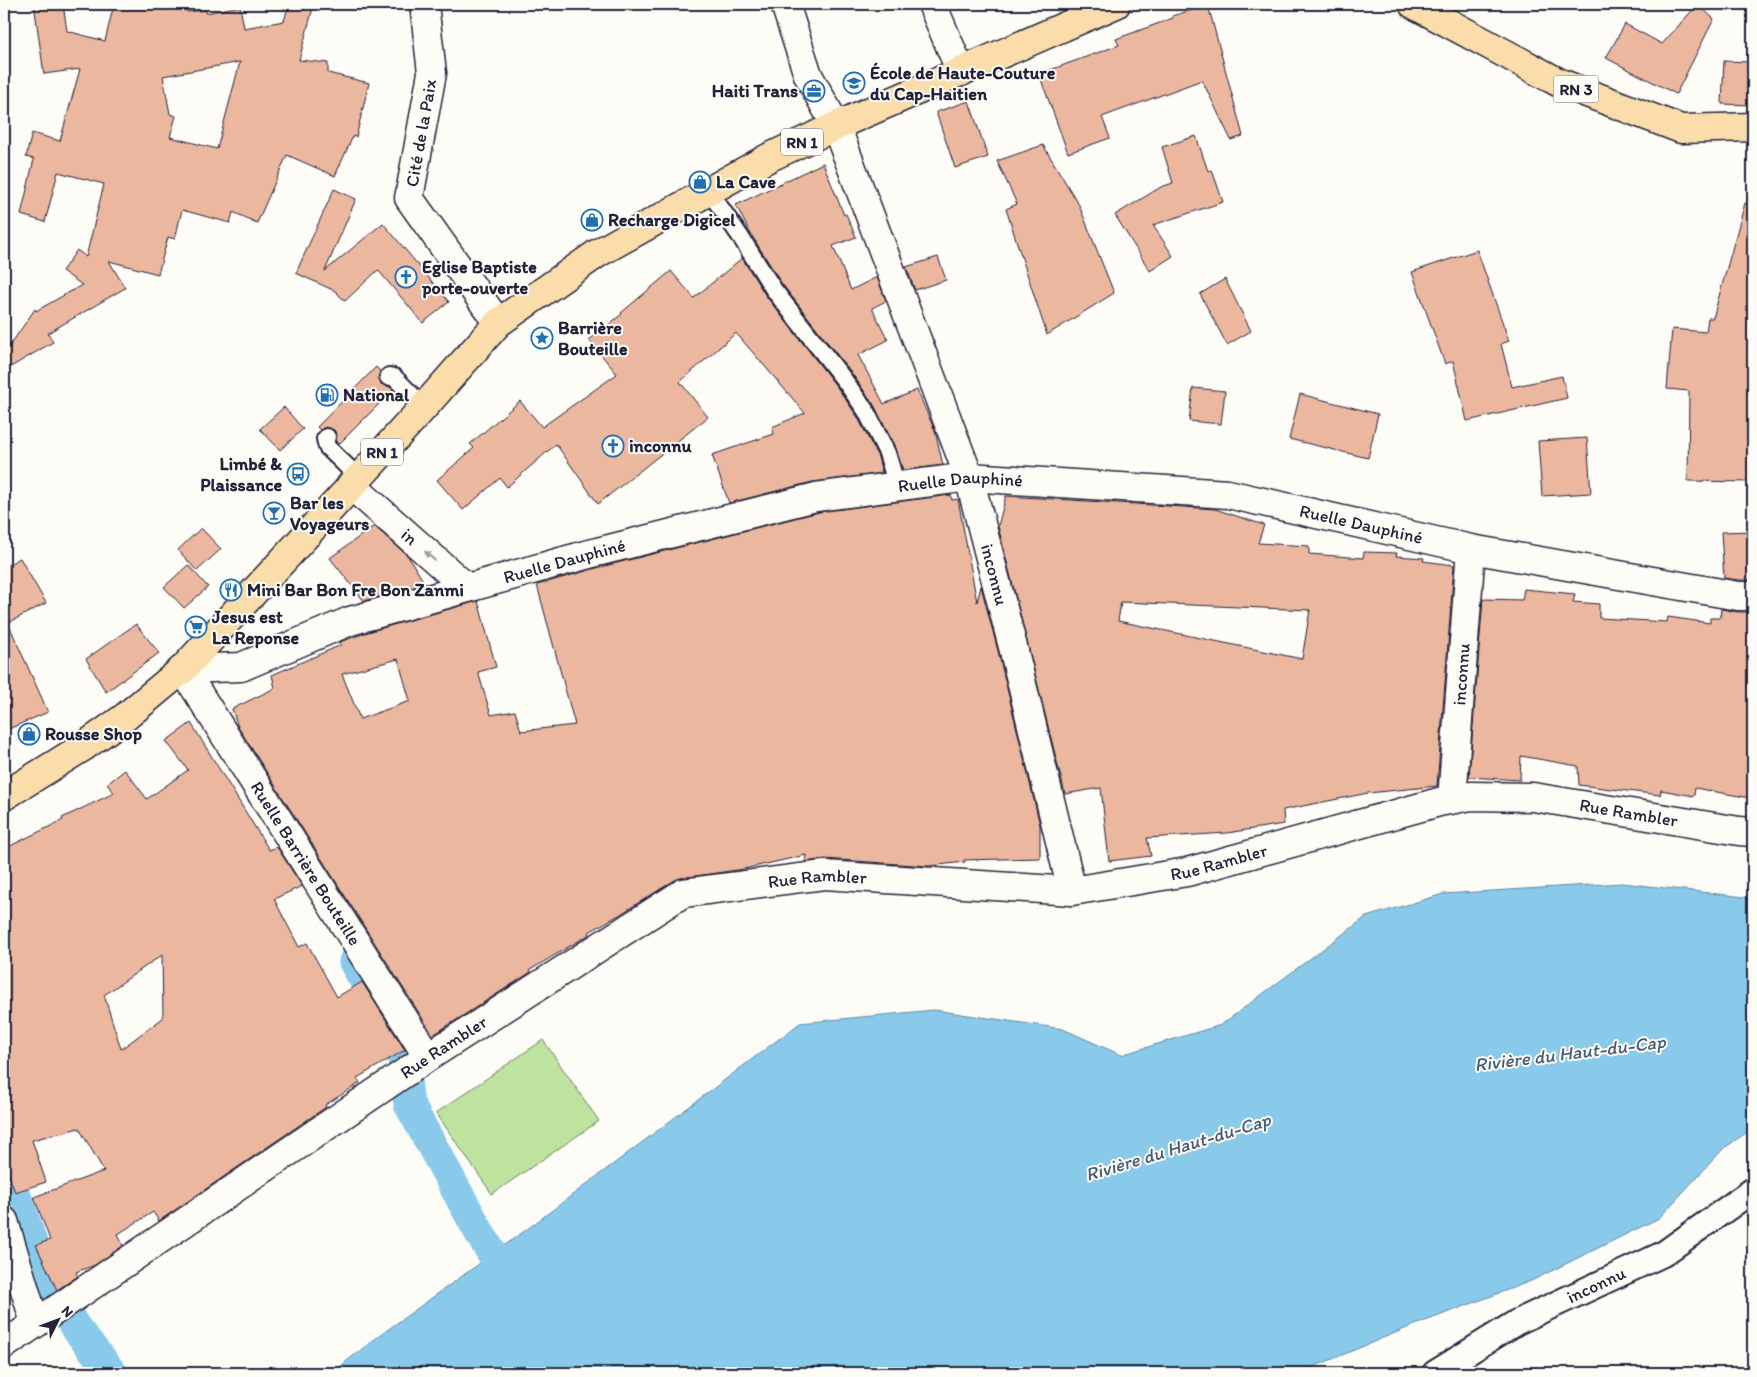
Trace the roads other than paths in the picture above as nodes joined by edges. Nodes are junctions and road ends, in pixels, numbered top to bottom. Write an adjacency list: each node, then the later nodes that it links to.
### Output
1 (424, 4): 10 (street, Cité de la Paix)
2 (785, 4): 7 (street, inconnu)
3 (932, 4): 6 (street)
4 (1116, 4): 6 (main road, RN 1)
5 (1413, 4): 8 (main road, RN 3)
6 (961, 72): 7 (main road, RN 1)
7 (836, 126): 9 (main road, RN 1); 14 (street, inconnu)
8 (1753, 127)
9 (709, 191): 10 (main road, RN 1); 16 (lane)
10 (498, 324): 12 (main road, RN 1)
11 (388, 378): 12 (lane)
12 (424, 407): 15 (main road, RN 1)
13 (327, 437): 15 (lane)
14 (969, 477): 16 (street, Ruelle Dauphiné); 17 (street, Ruelle Dauphiné); 24 (street, inconnu)
15 (354, 481): 18 (street, in, one-way to 15); 20 (main road, RN 1)
16 (897, 486): 18 (street, Ruelle Dauphiné)
17 (1471, 549): 19 (street, Ruelle Dauphiné); 22 (street, inconnu)
18 (467, 588): 20 (street, Ruelle Dauphiné)
19 (1753, 596)
20 (183, 669): 21 (main road, RN 1); 25 (street, Ruelle Barrière Bouteille)
21 (4, 796)
22 (1452, 799): 23 (street, Rue Rambler); 24 (street, Rue Rambler)
23 (1753, 832)
24 (1072, 891): 25 (street, Rue Rambler)
25 (428, 1057): 28 (street, Rue Rambler)
26 (1753, 1190): 30 (street, inconnu)
27 (4, 1221): 28 (street)
28 (35, 1323): 29 (street, Rue Rambler)
29 (4, 1345)
30 (1434, 1373)

